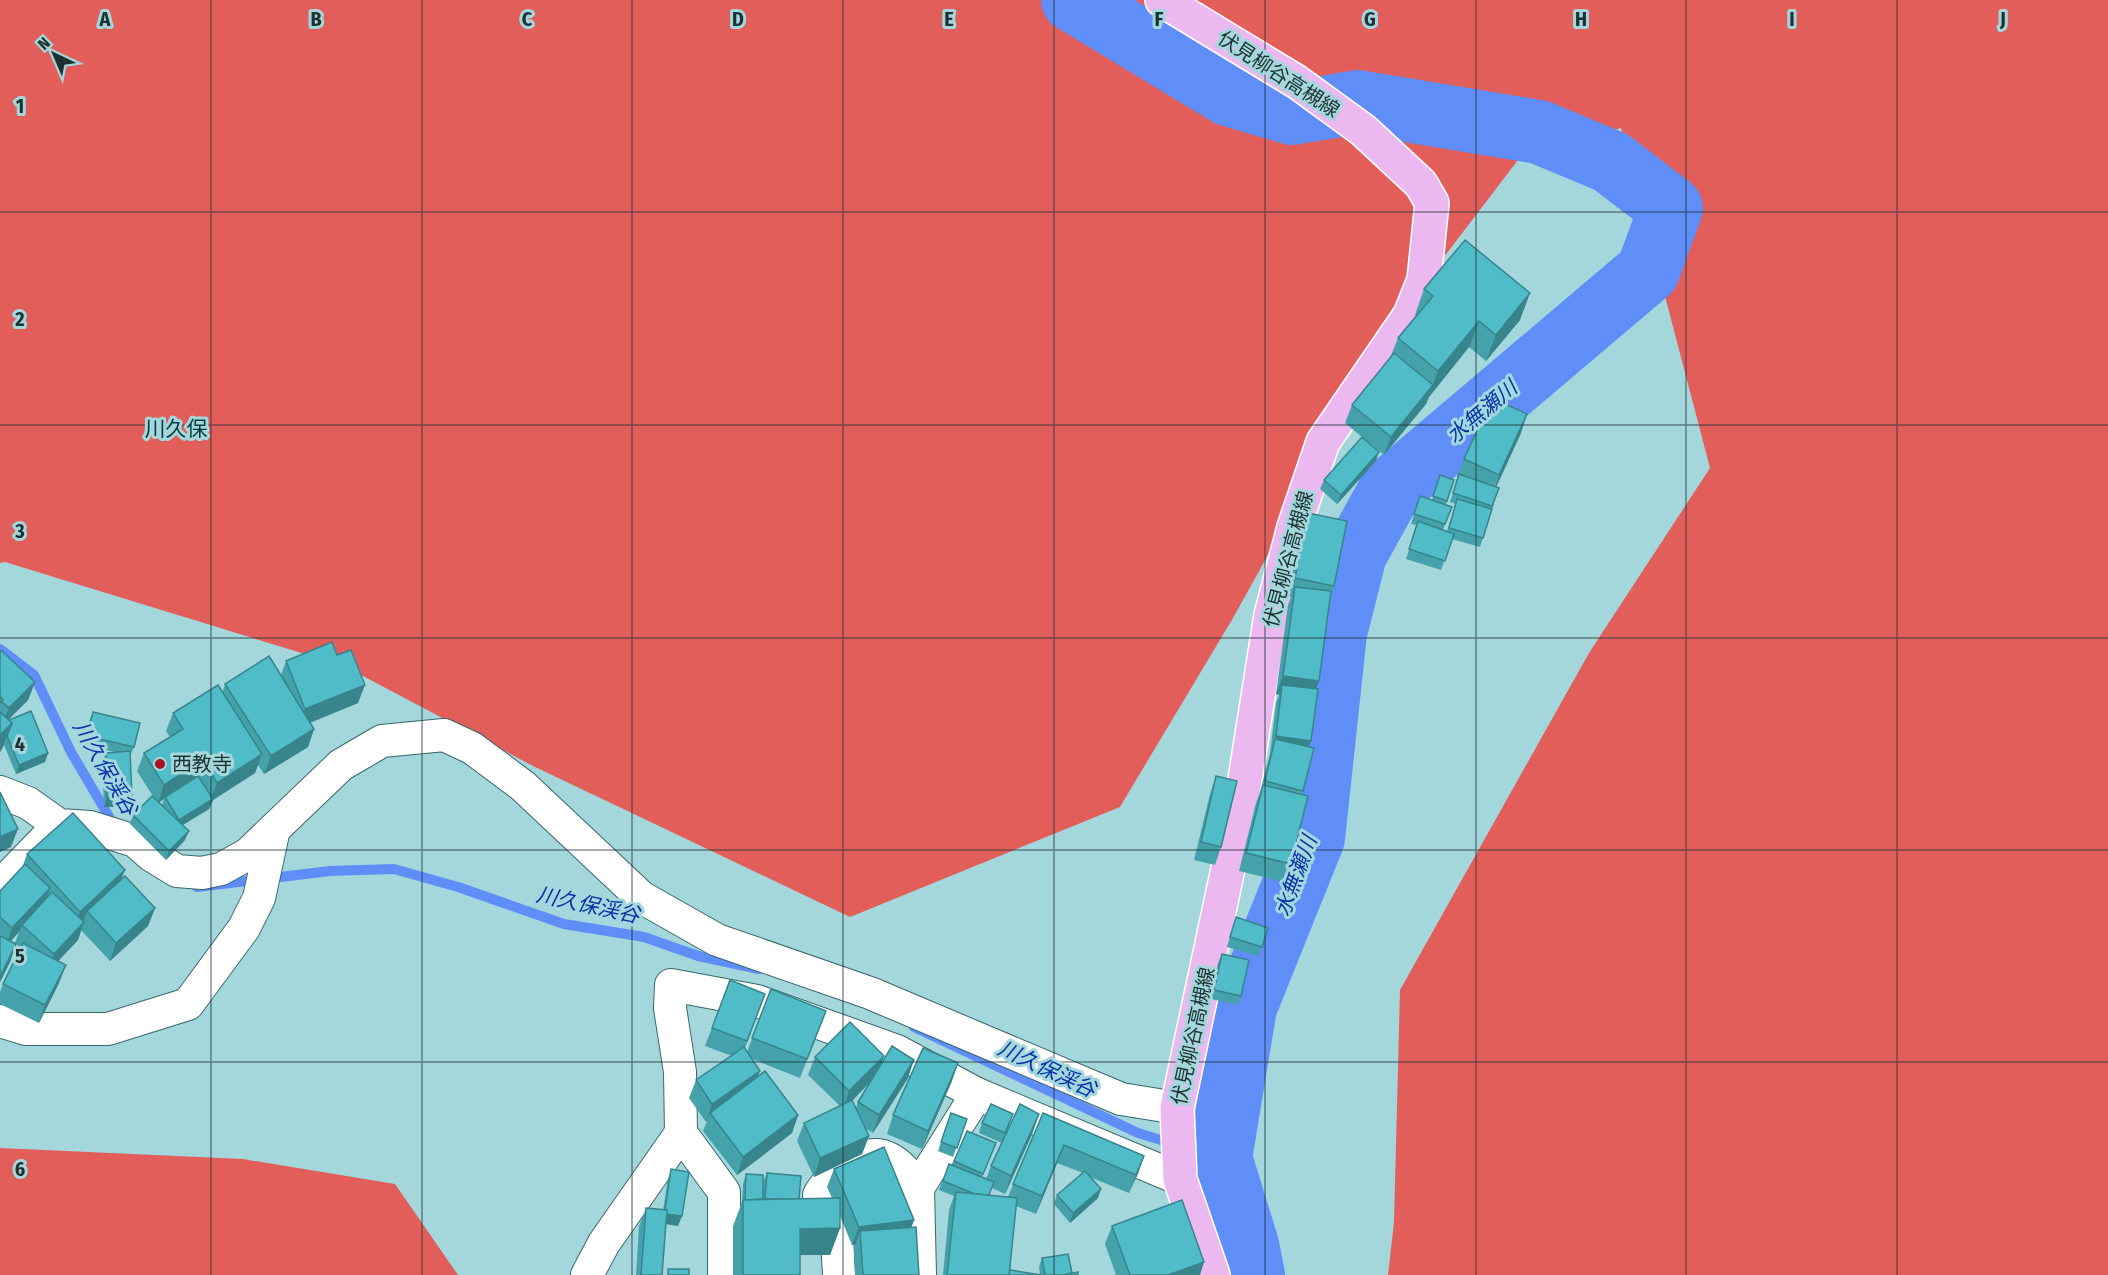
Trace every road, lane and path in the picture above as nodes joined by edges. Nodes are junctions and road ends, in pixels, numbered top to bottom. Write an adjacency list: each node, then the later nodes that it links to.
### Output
1 (1162, 0): 10 (main road, 伏見柳谷高槻線)
2 (0, 792): 3 (street)
3 (59, 825): 4 (street); 5 (street)
4 (274, 829): 6 (street); 7 (street)
5 (0, 886)
6 (911, 1009): 8 (street); 10 (street)
7 (0, 1021)
8 (897, 1051): 9 (street); 11 (street)
9 (977, 1094): 12 (street); 13 (street)
10 (1177, 1117): 12 (main road, 伏見柳谷高槻線)
11 (681, 1133): 14 (street); 15 (street)
12 (1179, 1171): 18 (main road, 伏見柳谷高槻線)
13 (918, 1188): 16 (street); 17 (street)
14 (587, 1275)
15 (724, 1275)
16 (839, 1275)
17 (920, 1275)
18 (1213, 1275)

